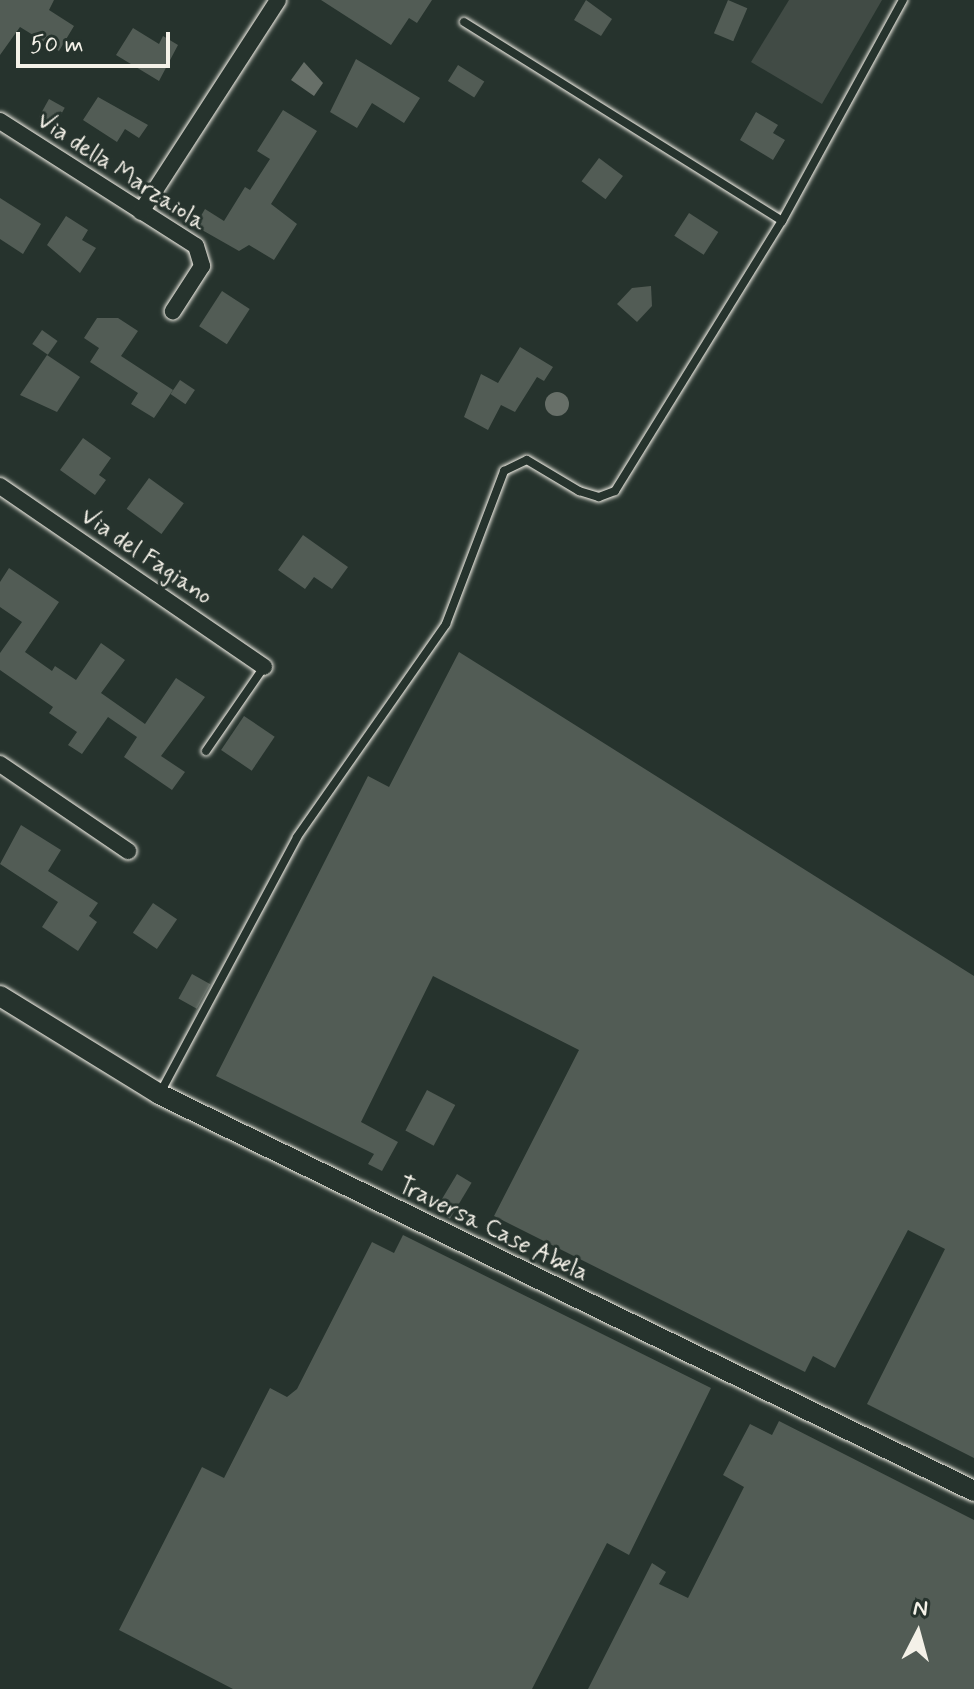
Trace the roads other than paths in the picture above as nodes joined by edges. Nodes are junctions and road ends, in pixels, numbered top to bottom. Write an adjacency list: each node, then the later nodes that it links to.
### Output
1 (278, 0): 5 (street)
2 (903, 0): 6 (lane)
3 (464, 22): 6 (lane)
4 (0, 121): 5 (street, Via della Marzaiola)
5 (141, 212): 7 (street, Via della Marzaiola)
6 (782, 221): 14 (lane)
7 (173, 311)
8 (0, 486): 9 (street, Via del Fagiano)
9 (264, 667): 10 (lane)
10 (206, 751)
11 (0, 764): 12 (street)
12 (128, 851)
13 (0, 996): 14 (street, Traversa Case Abela)
14 (159, 1094): 15 (street, Traversa Case Abela)
15 (974, 1491)

